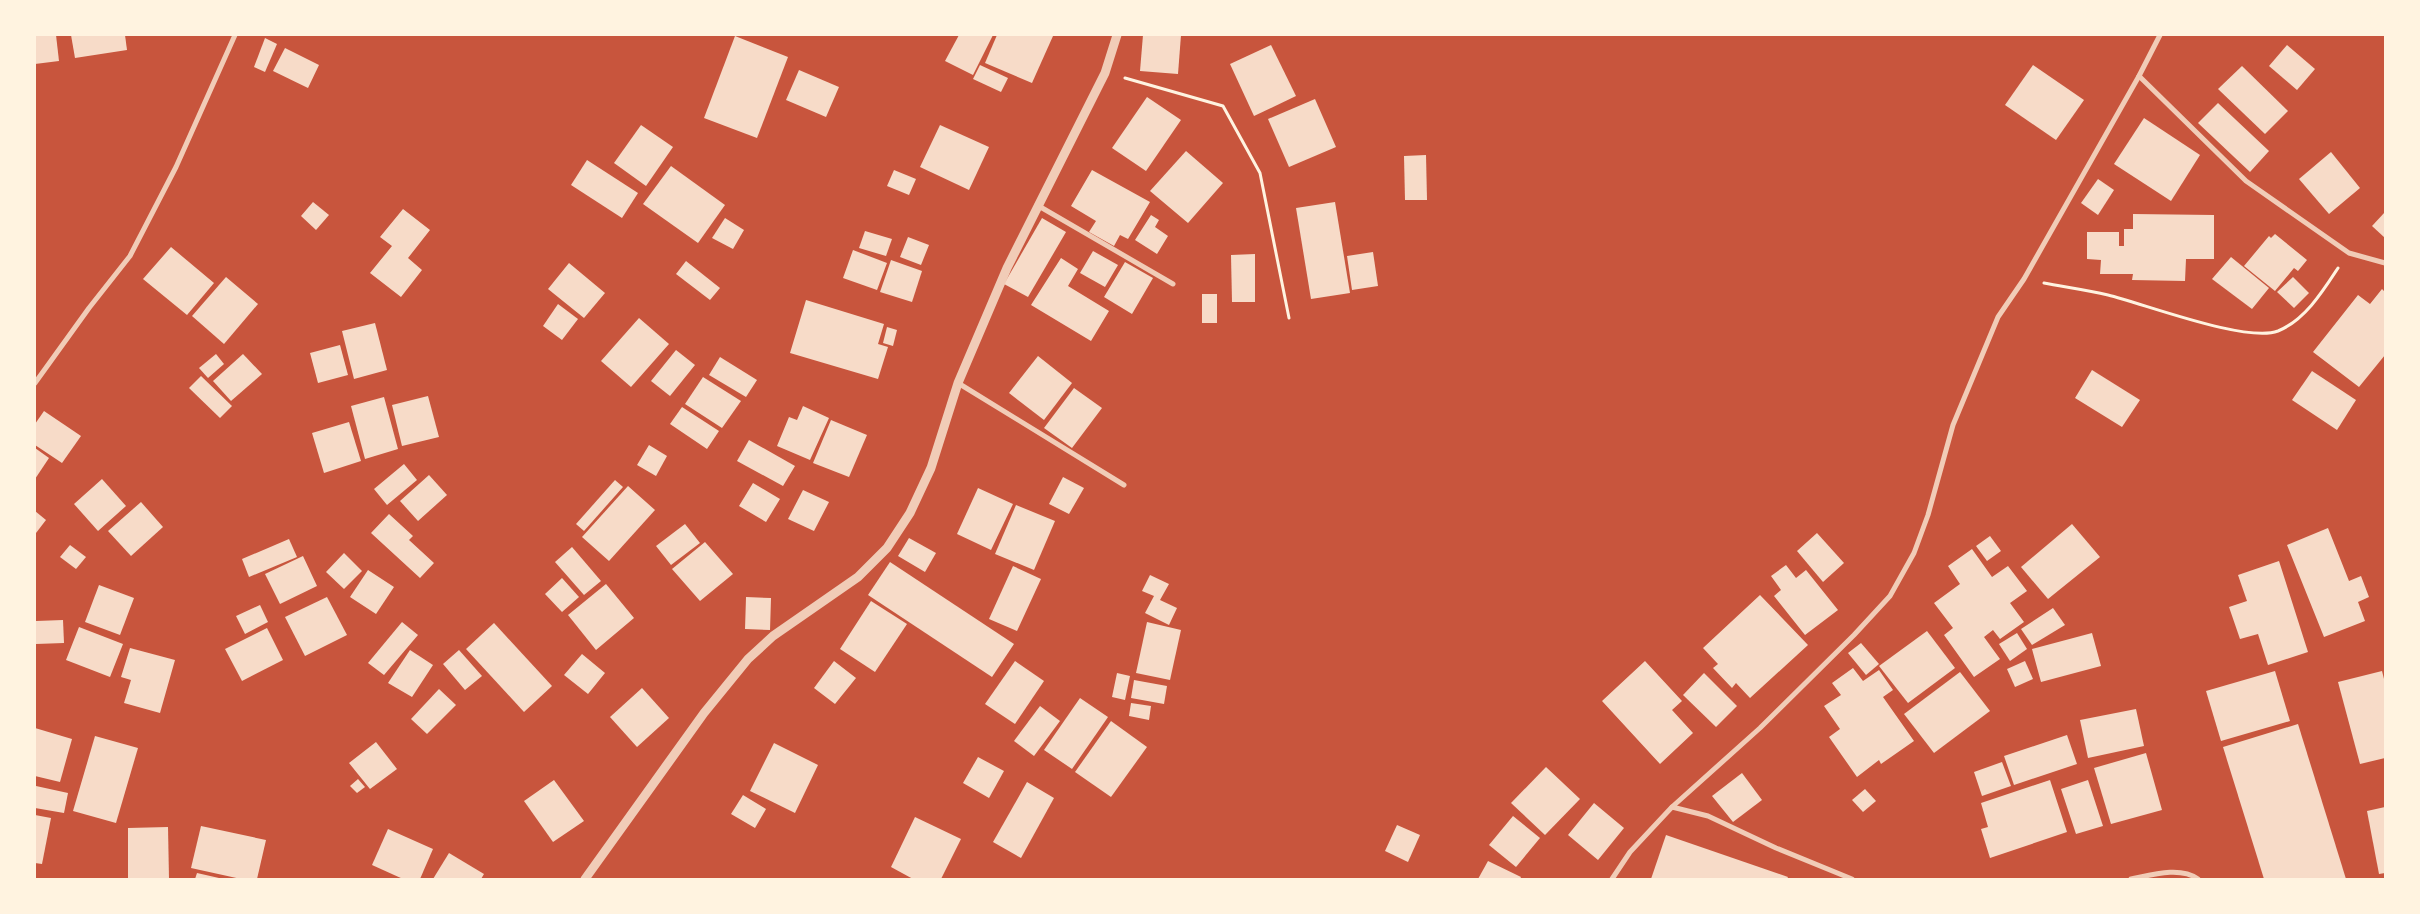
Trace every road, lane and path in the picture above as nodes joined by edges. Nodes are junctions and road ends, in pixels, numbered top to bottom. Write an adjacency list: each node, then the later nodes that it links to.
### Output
1 (235, 35): 12 (street)
2 (1117, 35): 4 (street)
3 (2160, 35): 5 (street)
4 (1105, 73): 6 (street); 11 (path)
5 (2139, 76): 7 (street); 9 (street)
6 (1037, 205): 10 (street); 13 (street)
7 (2349, 252): 8 (street); 9 (path)
8 (2385, 263)
9 (2024, 279): 15 (street)
10 (1173, 284)
11 (1289, 318)
12 (35, 383)
13 (958, 383): 14 (street); 16 (street)
14 (1124, 485)
15 (1672, 807): 17 (street); 18 (street)
16 (585, 879)
17 (1612, 879)
18 (1852, 879)
19 (2131, 879): 20 (street)
20 (2198, 879)

